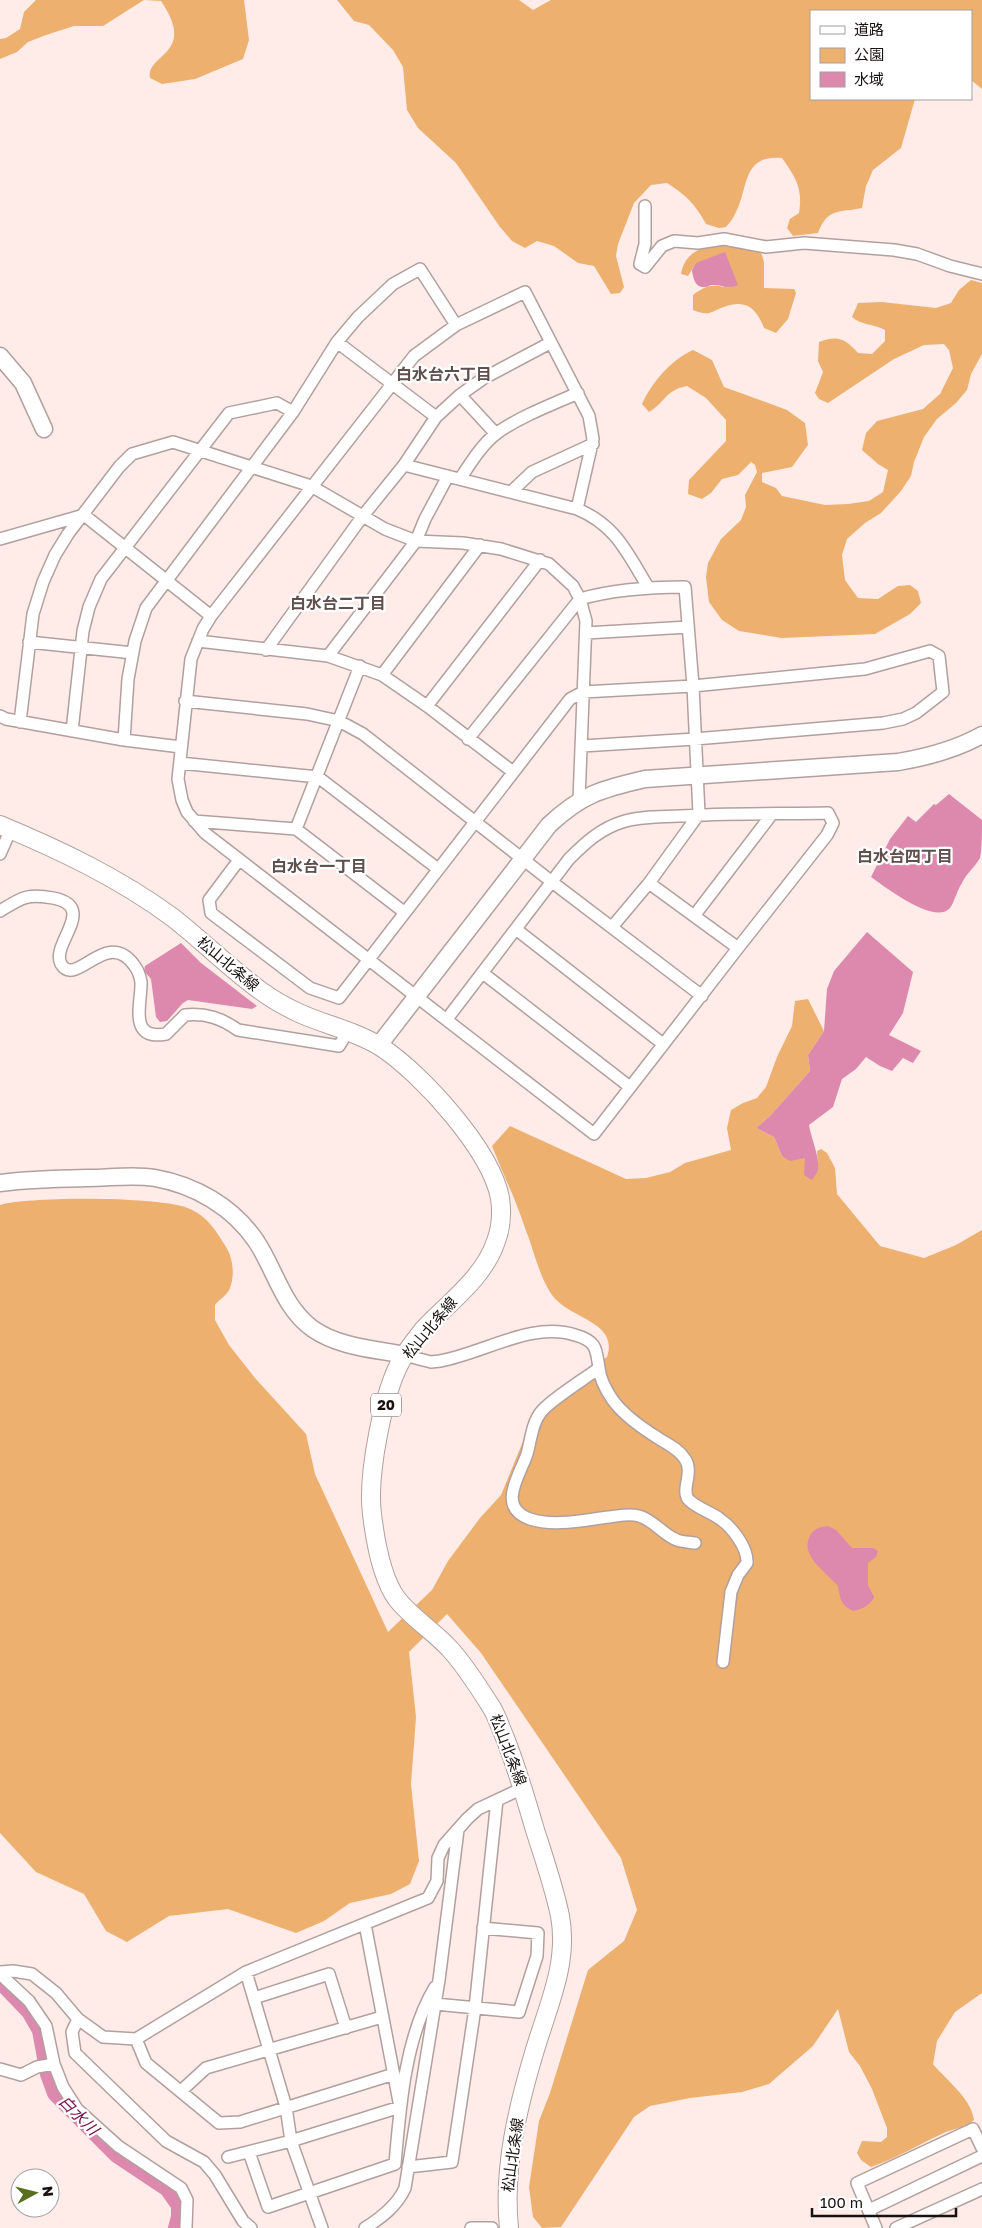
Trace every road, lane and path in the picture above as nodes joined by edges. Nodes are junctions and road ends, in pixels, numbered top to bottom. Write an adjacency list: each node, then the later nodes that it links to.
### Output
1 (646, 206): 2 (street)
2 (982, 274)
3 (456, 325): 4 (street); 5 (street); 7 (street)
4 (337, 342): 7 (street); 10 (street)
5 (550, 342): 8 (street); 9 (street)
6 (0, 356): 12 (street)
7 (391, 383): 11 (street); 20 (street)
8 (578, 393): 13 (street); 14 (street)
9 (460, 395): 11 (street); 13 (street)
10 (293, 412): 15 (street); 17 (street)
11 (436, 418): 16 (street)
12 (44, 429)
13 (496, 434): 19 (street)
14 (592, 444): 21 (street); 22 (street)
15 (198, 451): 17 (street); 23 (street); 28 (street)
16 (404, 465): 18 (street); 24 (street)
17 (253, 466): 20 (street); 30 (street)
18 (448, 476): 19 (street); 26 (street)
19 (460, 479): 21 (street)
20 (311, 486): 24 (street); 33 (street)
21 (512, 492): 22 (street)
22 (577, 509): 31 (street)
23 (84, 515): 25 (street); 28 (street); 37 (street)
24 (362, 517): 26 (street); 39 (street)
25 (0, 539)
26 (416, 542): 27 (street); 41 (street)
27 (480, 545): 29 (street); 43 (street)
28 (125, 546): 30 (street); 38 (street)
29 (540, 560): 32 (street); 47 (street)
30 (166, 580): 33 (street); 40 (street)
31 (648, 587): 32 (street); 34 (street)
32 (580, 599): 35 (street); 53 (street)
33 (211, 616): 36 (street)
34 (688, 627): 35 (street); 44 (street)
35 (586, 633): 45 (street)
36 (198, 641): 39 (street); 46 (street)
37 (29, 642): 38 (street); 50 (street)
38 (80, 648): 40 (street); 51 (street)
39 (266, 650): 41 (street)
40 (133, 653): 55 (street)
41 (328, 656): 42 (street)
42 (360, 666): 43 (street); 49 (street)
43 (382, 675): 47 (street)
44 (693, 686): 45 (street); 54 (street); 54 (street)
45 (583, 692): 56 (street); 59 (street)
46 (186, 701): 49 (street); 57 (street)
47 (427, 706): 53 (street)
48 (0, 716): 50 (street)
49 (340, 721): 61 (street); 66 (street)
50 (20, 722): 51 (street)
51 (72, 731): 55 (street)
52 (982, 735): 60 (street)
53 (468, 739): 59 (street)
54 (695, 739): 56 (street); 60 (street)
55 (124, 740): 57 (street)
56 (582, 746): 62 (street)
57 (181, 747): 58 (street)
58 (180, 763): 61 (street); 65 (street)
59 (513, 772): 66 (street)
60 (696, 776): 62 (street); 63 (street)
61 (318, 777): 68 (street); 72 (street)
62 (579, 800): 70 (street)
63 (699, 814): 64 (street); 73 (street); 74 (street)
64 (772, 814): 77 (street); 80 (street)
65 (194, 821): 68 (street); 71 (street)
66 (475, 821): 70 (street); 72 (street)
67 (6, 827): 69 (street); 86 (main road, 松山北条線 / 20)
68 (296, 829): 76 (street)
69 (0, 854)
70 (522, 858): 73 (street); 83 (street)
71 (239, 860): 81 (street); 81 (street)
72 (438, 869): 76 (street)
73 (552, 882): 78 (street); 79 (street)
74 (650, 883): 77 (street); 78 (street)
75 (0, 911): 86 (street)
76 (404, 912): 81 (street)
77 (694, 916): 80 (street)
78 (612, 927): 84 (street)
79 (517, 930): 82 (street); 87 (street)
80 (738, 948): 84 (street)
81 (370, 959): 83 (street)
82 (484, 974): 85 (street); 89 (street)
83 (417, 996): 85 (street); 88 (street)
84 (702, 996): 87 (street)
85 (447, 1020): 89 (street)
86 (348, 1031): 88 (main road, 松山北条線 / 20)
87 (662, 1044): 89 (street)
88 (379, 1045): 91 (main road, 松山北条線 / 20)
89 (630, 1087)
90 (0, 1183): 91 (street)
91 (404, 1355): 92 (street); 95 (main road, 松山北条線 / 20)
92 (599, 1368): 93 (street); 94 (street)
93 (696, 1543)
94 (723, 1662)
95 (523, 1788): 96 (street); 132 (main road, 松山北条線 / 20)
96 (497, 1800): 97 (street); 99 (street)
97 (458, 1830): 98 (street); 102 (street)
98 (365, 1924): 100 (street); 106 (street)
99 (483, 1928): 105 (street); 105 (street)
100 (246, 1972): 103 (street); 109 (street)
101 (0, 1973): 107 (street); 111 (street)
102 (439, 1980): 104 (street); 116 (street)
103 (254, 1998): 108 (street); 110 (street)
104 (435, 2004): 105 (street); 122 (street)
105 (475, 2008): 122 (street)
106 (382, 2017): 108 (street); 113 (street)
107 (78, 2019): 109 (street); 127 (street)
108 (346, 2028): 110 (street)
109 (136, 2039): 114 (street)
110 (269, 2050): 114 (street); 115 (street)
111 (54, 2064): 112 (street); 126 (street)
112 (0, 2069)
113 (394, 2074): 115 (street); 116 (street)
114 (181, 2091): 115 (street)
115 (286, 2107): 117 (street)
116 (400, 2107): 117 (street); 124 (street)
117 (291, 2141): 119 (street); 124 (street)
118 (982, 2148): 125 (street)
119 (249, 2152): 121 (street); 124 (street)
120 (982, 2156): 125 (street)
121 (228, 2157)
122 (408, 2167): 129 (street)
123 (982, 2189): 134 (street)
124 (309, 2194): 128 (street)
125 (869, 2210): 133 (street)
126 (186, 2228)
127 (251, 2228)
128 (322, 2228)
129 (365, 2228)
130 (471, 2228): 131 (street)
131 (492, 2228)
132 (509, 2228)
133 (876, 2228)
134 (896, 2228)

